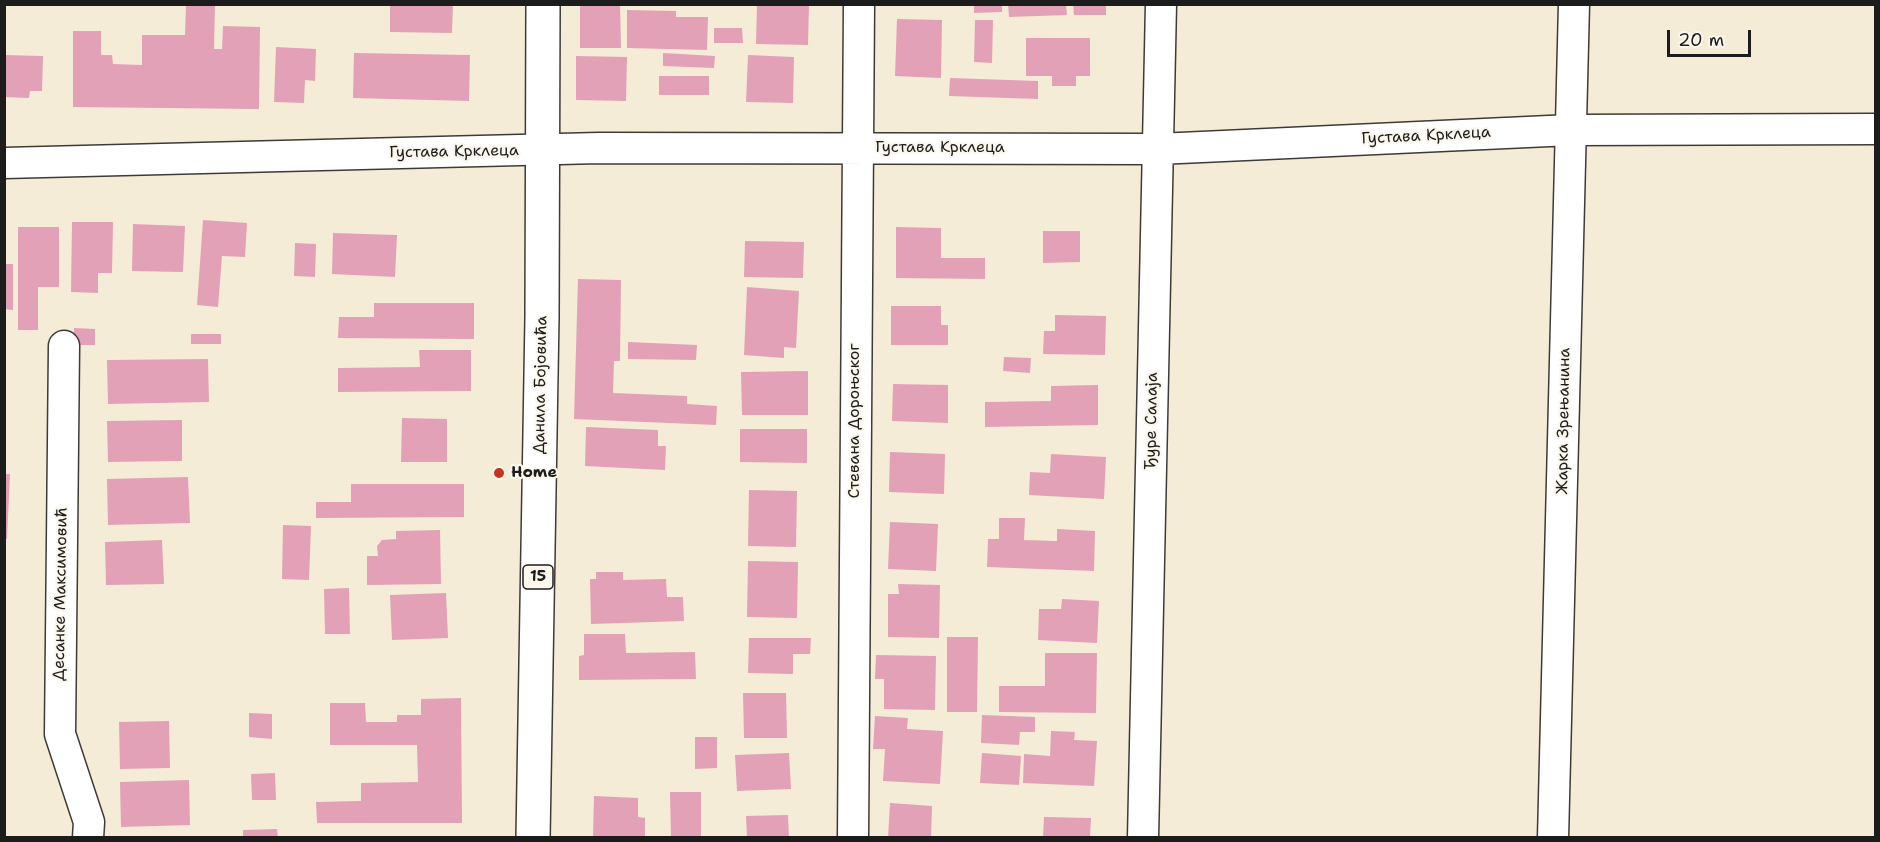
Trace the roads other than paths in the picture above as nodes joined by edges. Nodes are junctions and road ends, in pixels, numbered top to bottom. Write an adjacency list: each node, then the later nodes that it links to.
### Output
1 (543, 4): 9 (main road, Данила Бојовића / 15)
2 (859, 4): 7 (street, Стевана Дороњског)
3 (1161, 4): 8 (street, Ђуре Салаја)
4 (1574, 4): 6 (street, Жарка Зрењанина)
5 (1875, 129): 6 (street, Густава Крклеца)
6 (1571, 130): 8 (street, Густава Крклеца); 16 (street, Жарка Зрењанина)
7 (857, 148): 8 (street, Густава Крклеца); 9 (street, Густава Крклеца); 14 (street, Стевана Дороњског)
8 (1158, 148): 15 (street, Ђуре Салаја)
9 (542, 150): 10 (street, Густава Крклеца); 13 (main road, Данила Бојовића / 15)
10 (4, 162)
11 (64, 346): 12 (street, Десанке Максимовић)
12 (88, 837)
13 (533, 837)
14 (853, 837)
15 (1143, 837)
16 (1553, 837)

